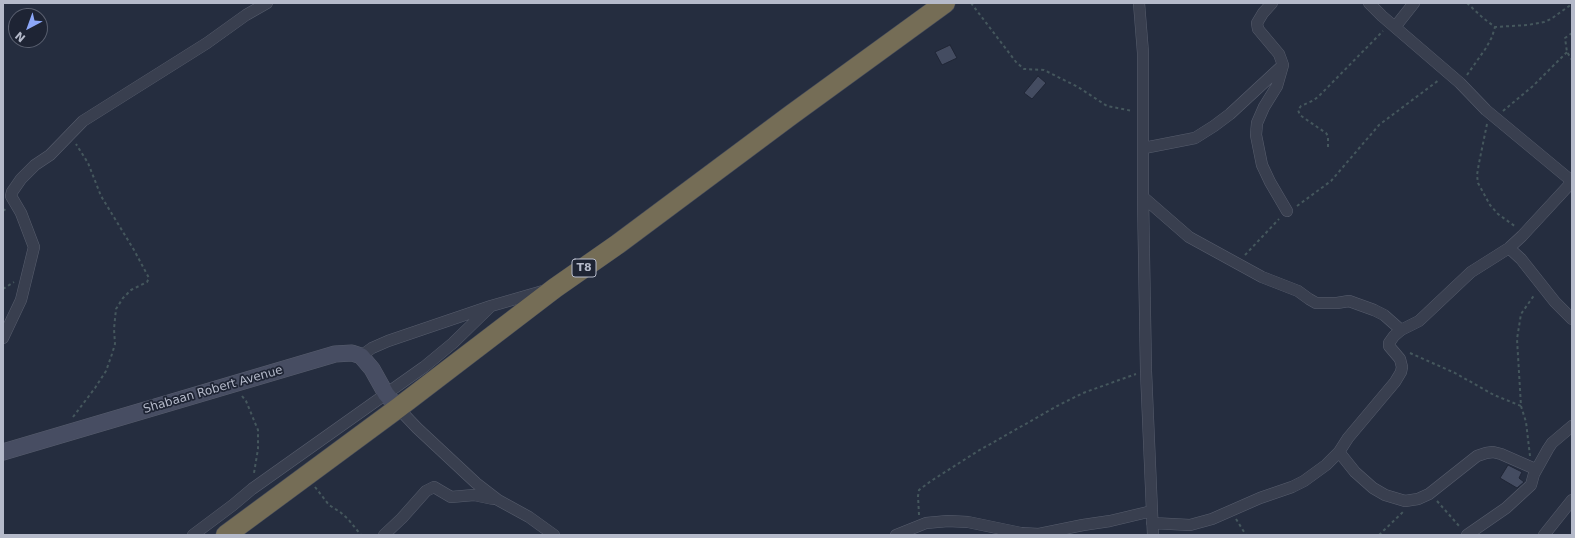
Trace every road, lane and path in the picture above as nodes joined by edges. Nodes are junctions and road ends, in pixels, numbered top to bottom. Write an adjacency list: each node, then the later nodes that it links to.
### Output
1 (267, 3): 21 (street)
2 (944, 3): 31 (highway, T8)
3 (971, 3): 19 (path)
4 (1139, 3): 19 (street)
5 (1272, 3): 15 (street)
6 (1369, 3): 10 (street)
7 (1414, 3): 10 (street)
8 (1468, 3): 11 (path)
9 (1572, 4): 11 (path)
10 (1393, 25): 16 (street); 22 (path)
11 (1495, 27): 17 (path)
12 (1572, 33): 13 (path)
13 (1567, 52): 14 (path); 20 (path)
14 (1572, 60)
15 (1283, 65): 23 (street); 26 (street)
16 (1449, 73): 17 (street); 26 (path)
17 (1460, 83): 18 (street)
18 (1486, 110): 20 (street); 27 (path)
19 (1143, 112): 23 (street)
20 (1495, 117): 24 (street)
21 (69, 135): 35 (street); 42 (path)
22 (1328, 147)
23 (1144, 148): 25 (street)
24 (1571, 180): 27 (street)
25 (1143, 197): 29 (street); 38 (street)
26 (1287, 211): 29 (path)
27 (1522, 236): 28 (street)
28 (1509, 248): 30 (street); 34 (street)
29 (1237, 263): 34 (street)
30 (1542, 285): 33 (street); 41 (path)
31 (555, 288): 32 (street); 40 (highway, T8)
32 (491, 306): 37 (street); 40 (street)
33 (1572, 319)
34 (1401, 330): 36 (street)
35 (3, 338)
36 (1391, 340): 41 (path); 45 (street)
37 (361, 356): 39 (street, Shabaan Robert Avenue); 40 (street)
38 (1146, 371): 53 (street); 56 (path)
39 (232, 385): 44 (street, Shabaan Robert Avenue); 48 (path)
40 (392, 401): 47 (highway, T8); 48 (street); 51 (street)
41 (1521, 406): 46 (path)
42 (72, 418)
43 (1572, 426): 57 (street)
44 (3, 452)
45 (1339, 452): 50 (street); 54 (street)
46 (1532, 468): 49 (street)
47 (302, 479): 60 (highway, T8); 61 (path)
48 (252, 489): 59 (street)
49 (1429, 494): 50 (street); 57 (path)
50 (1418, 499): 67 (path)
51 (498, 500): 62 (street); 63 (street)
52 (1572, 500): 68 (street)
53 (1152, 510): 55 (street); 58 (street)
54 (1231, 510): 55 (street); 66 (path)
55 (1152, 522): 65 (street)
56 (921, 525): 58 (street); 64 (street)
57 (1465, 533)
58 (1039, 534)
59 (193, 535)
60 (226, 535)
61 (360, 535)
62 (384, 535)
63 (554, 535)
64 (896, 535)
65 (1153, 535)
66 (1246, 535)
67 (1378, 535)
68 (1544, 535)

